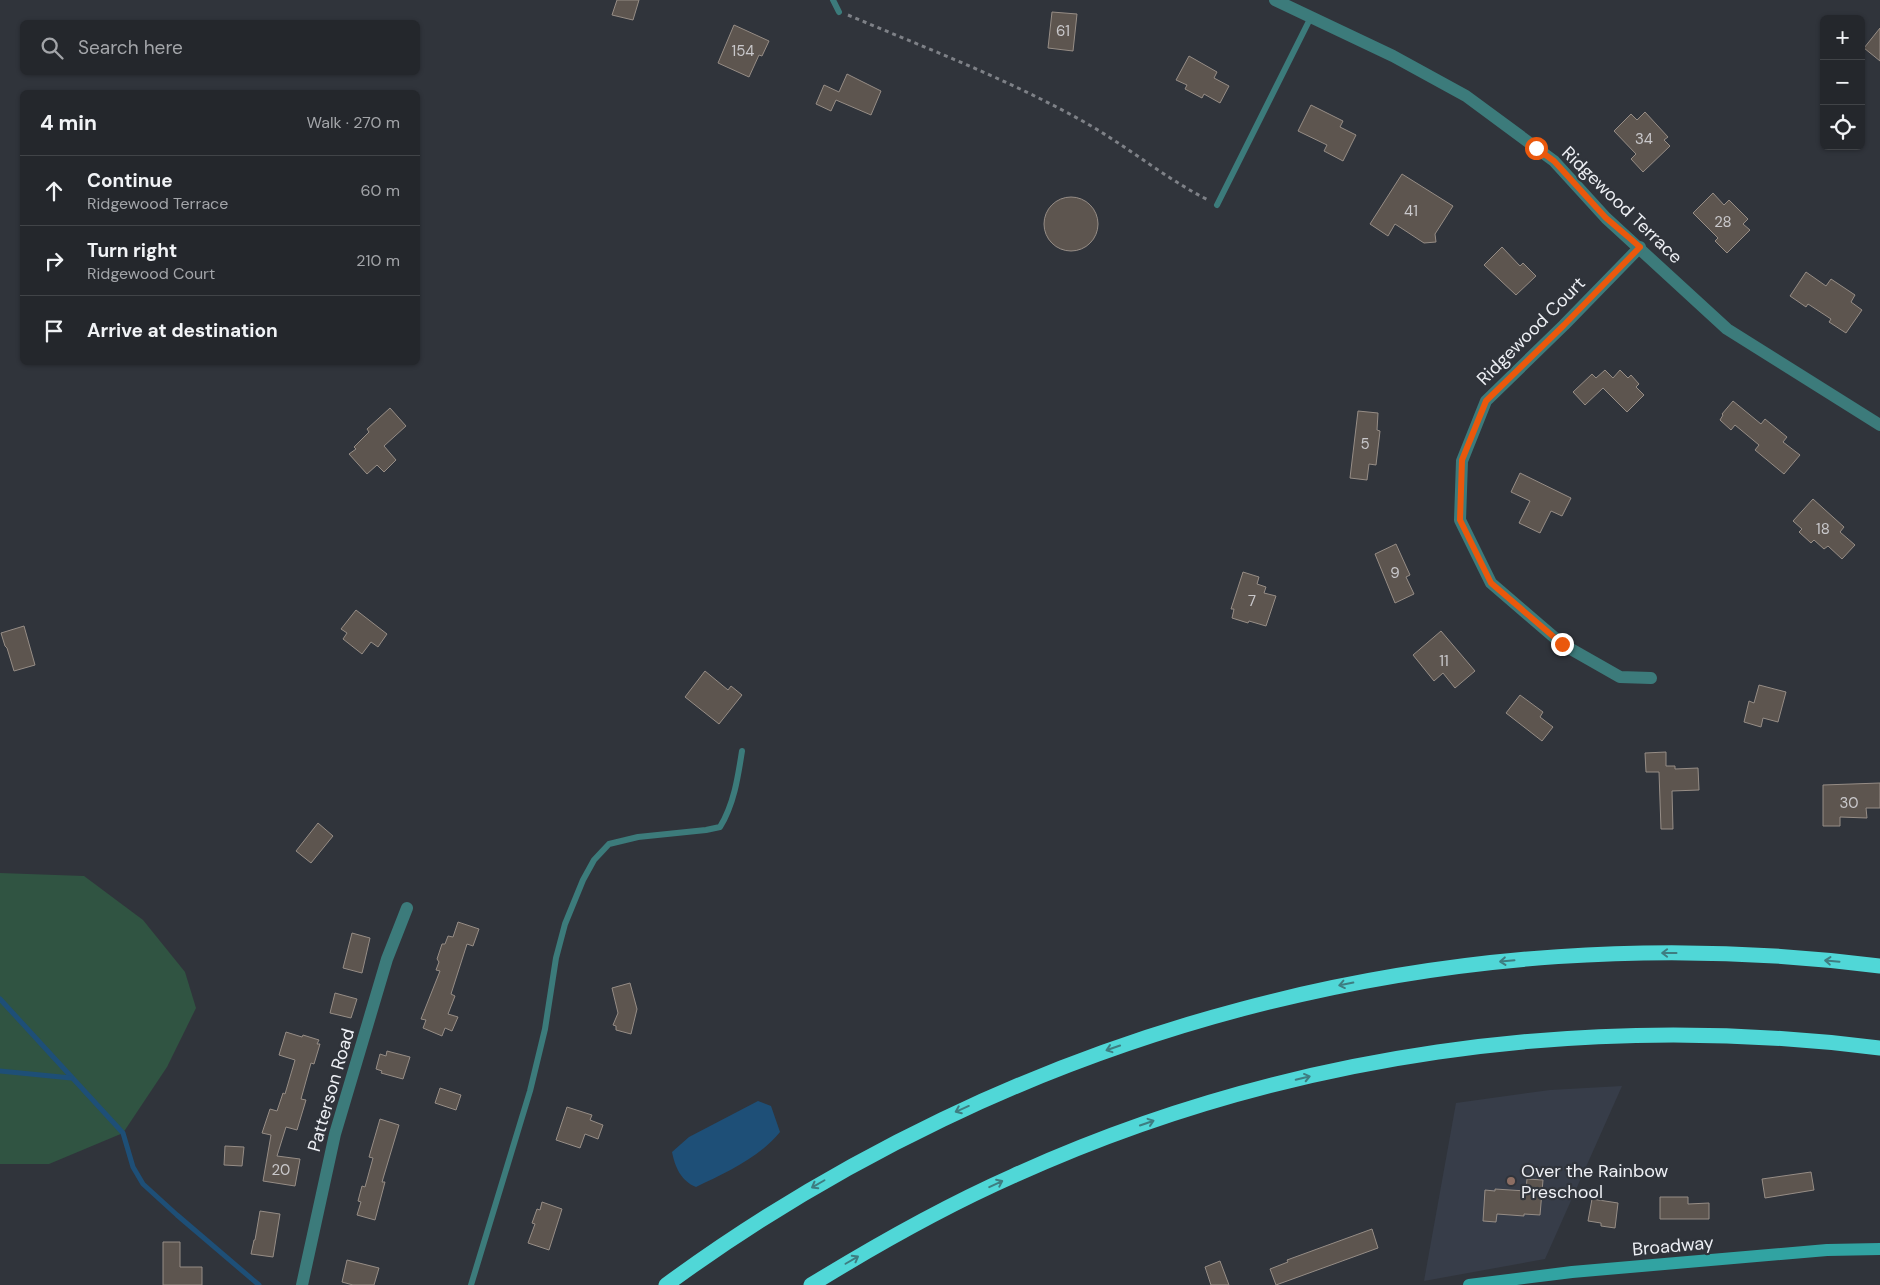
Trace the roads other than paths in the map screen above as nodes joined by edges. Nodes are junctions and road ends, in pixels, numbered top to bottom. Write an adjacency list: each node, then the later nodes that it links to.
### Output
1 (833, 0): 3 (lane)
2 (1275, 0): 4 (street, Ridgewood Terrace)
3 (839, 12)
4 (1311, 17): 5 (lane); 6 (street, Ridgewood Terrace)
5 (1217, 205)
6 (1640, 247): 7 (street, Ridgewood Terrace); 8 (street, Ridgewood Court)
7 (1880, 424)
8 (1651, 678)
9 (742, 751): 15 (lane)
10 (407, 908): 14 (street, Patterson Road)
11 (1880, 966): 16 (highway, one-way to 16)
12 (1880, 1048): 17 (highway, one-way to 12)
13 (1880, 1249): 18 (main road, Broadway)
14 (302, 1285)
15 (471, 1285)
16 (666, 1285)
17 (811, 1285)
18 (1469, 1285)

